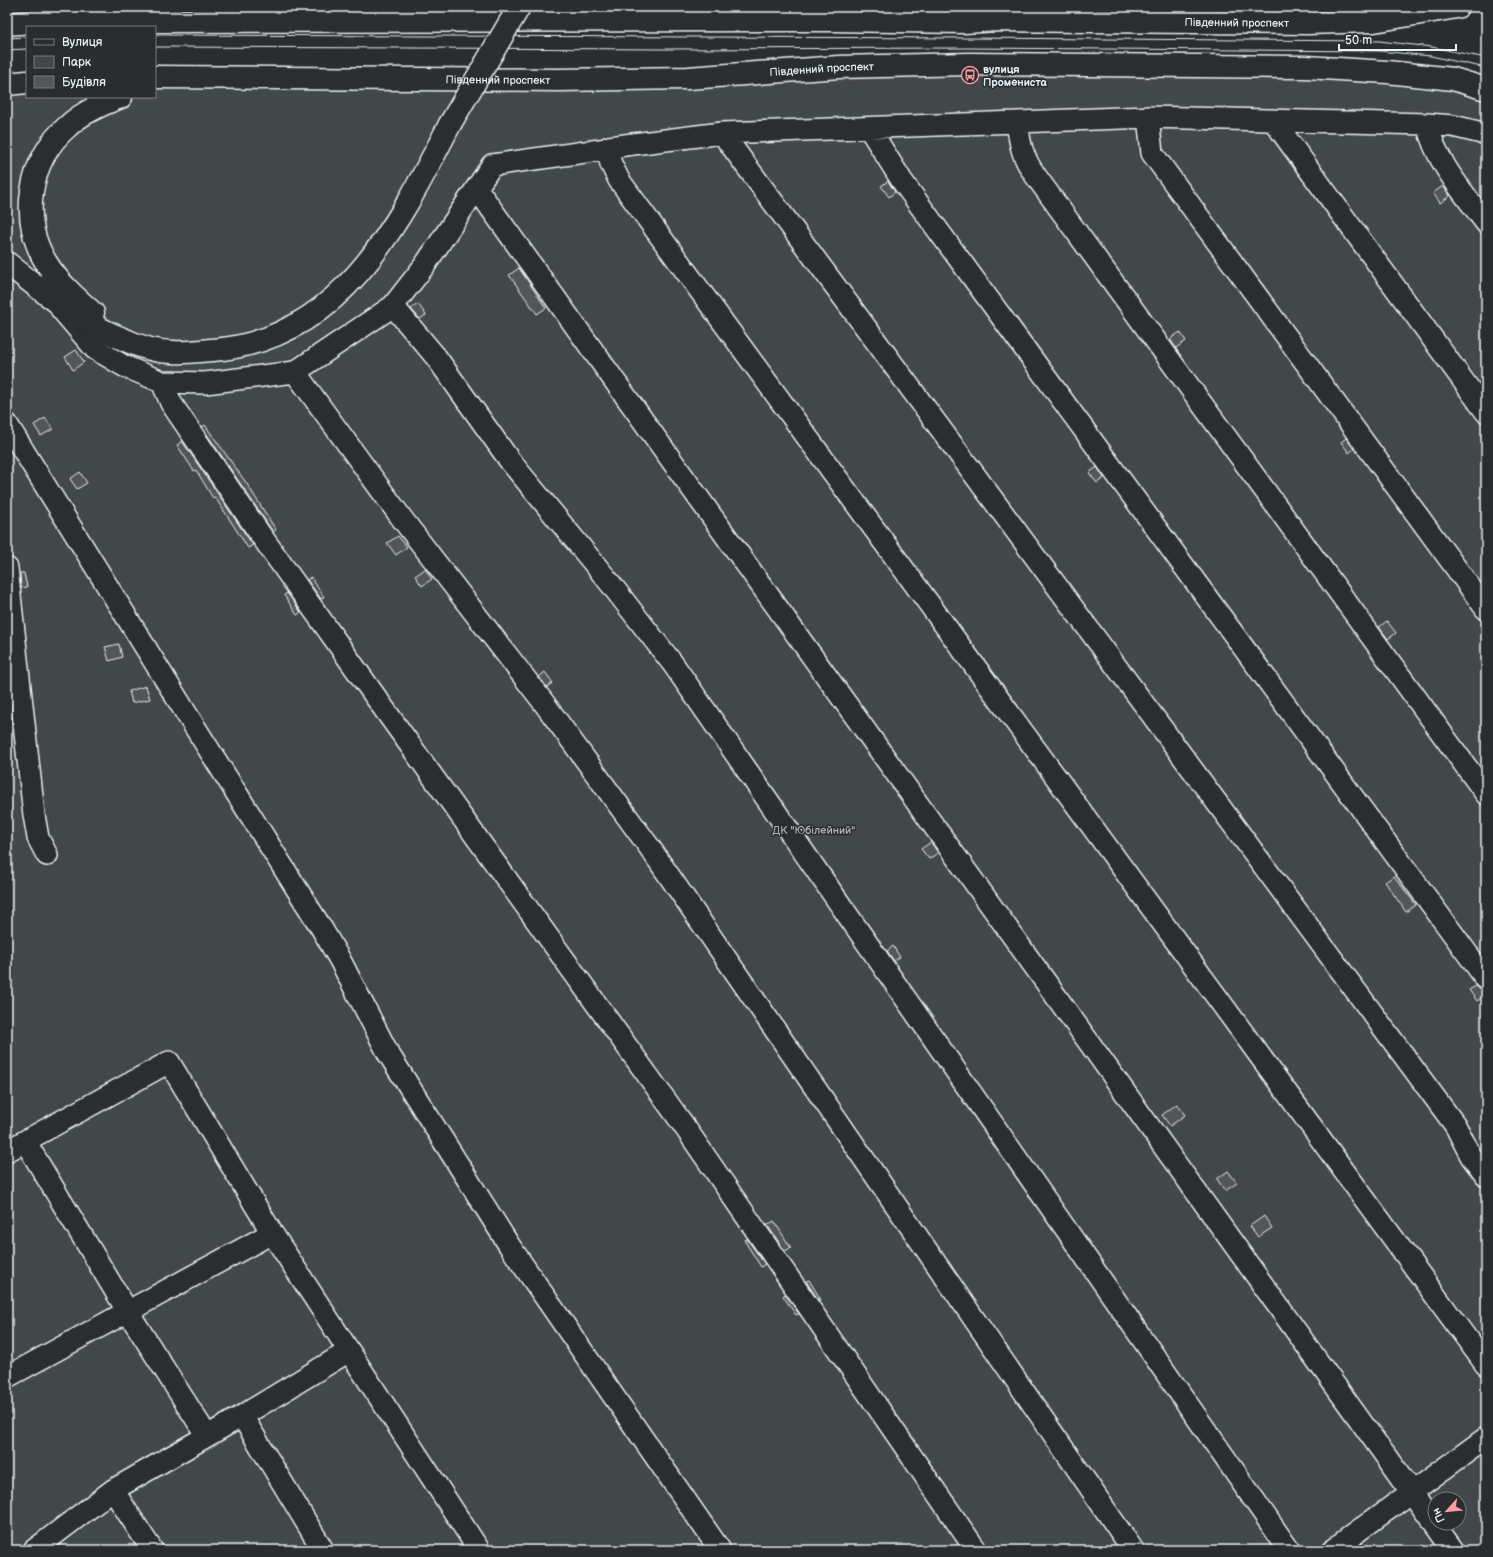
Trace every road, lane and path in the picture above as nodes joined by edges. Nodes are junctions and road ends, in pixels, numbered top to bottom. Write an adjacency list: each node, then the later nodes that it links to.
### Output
1 (199, 7): 6 (main road)
2 (519, 7): 26 (main road, bridge)
3 (1457, 7): 4 (main road, Південний проспект)
4 (1431, 10): 5 (main road, Південний проспект)
5 (998, 14): 6 (main road, Південний проспект)
6 (151, 21): 7 (main road, Південний проспект)
7 (7, 24)
8 (160, 78): 11 (main road, Південний проспект)
9 (26, 82): 10 (main road)
10 (7, 84)
11 (1486, 89)
12 (119, 98): 26 (main road)
13 (1148, 116): 14 (street); 15 (street); 33 (street)
14 (1273, 120): 16 (street); 29 (street)
15 (1017, 122): 17 (street); 34 (street)
16 (1426, 124): 19 (street); 22 (street)
17 (869, 128): 18 (street); 36 (street)
18 (722, 133): 20 (street); 38 (street)
19 (1486, 134)
20 (608, 148): 21 (street); 42 (street)
21 (477, 189): 25 (street); 48 (street)
22 (1486, 223)
23 (7, 263): 24 (main road)
24 (49, 297): 26 (main road); 28 (street)
25 (393, 306): 27 (street); 56 (street)
26 (142, 346)
27 (295, 372): 28 (street); 55 (street)
28 (162, 382): 54 (street)
29 (1486, 412)
30 (7, 424): 31 (street)
31 (12, 450): 53 (street)
32 (7, 568): 35 (street)
33 (1486, 610)
34 (1486, 794)
35 (47, 855)
36 (1486, 979)
37 (13, 1145): 39 (street); 40 (street)
38 (1486, 1176)
39 (272, 1233): 40 (street); 41 (street)
40 (128, 1312): 43 (street); 45 (street)
41 (349, 1351): 44 (street); 52 (street)
42 (1486, 1365)
43 (7, 1377)
44 (242, 1416): 45 (street); 51 (street)
45 (207, 1436): 47 (street)
46 (1486, 1438): 48 (street)
47 (113, 1490): 49 (street); 50 (street)
48 (1412, 1492): 57 (street); 58 (street)
49 (34, 1550)
50 (152, 1550)
51 (323, 1550)
52 (479, 1550)
53 (720, 1550)
54 (976, 1550)
55 (1133, 1550)
56 (1289, 1550)
57 (1332, 1550)
58 (1453, 1550)

